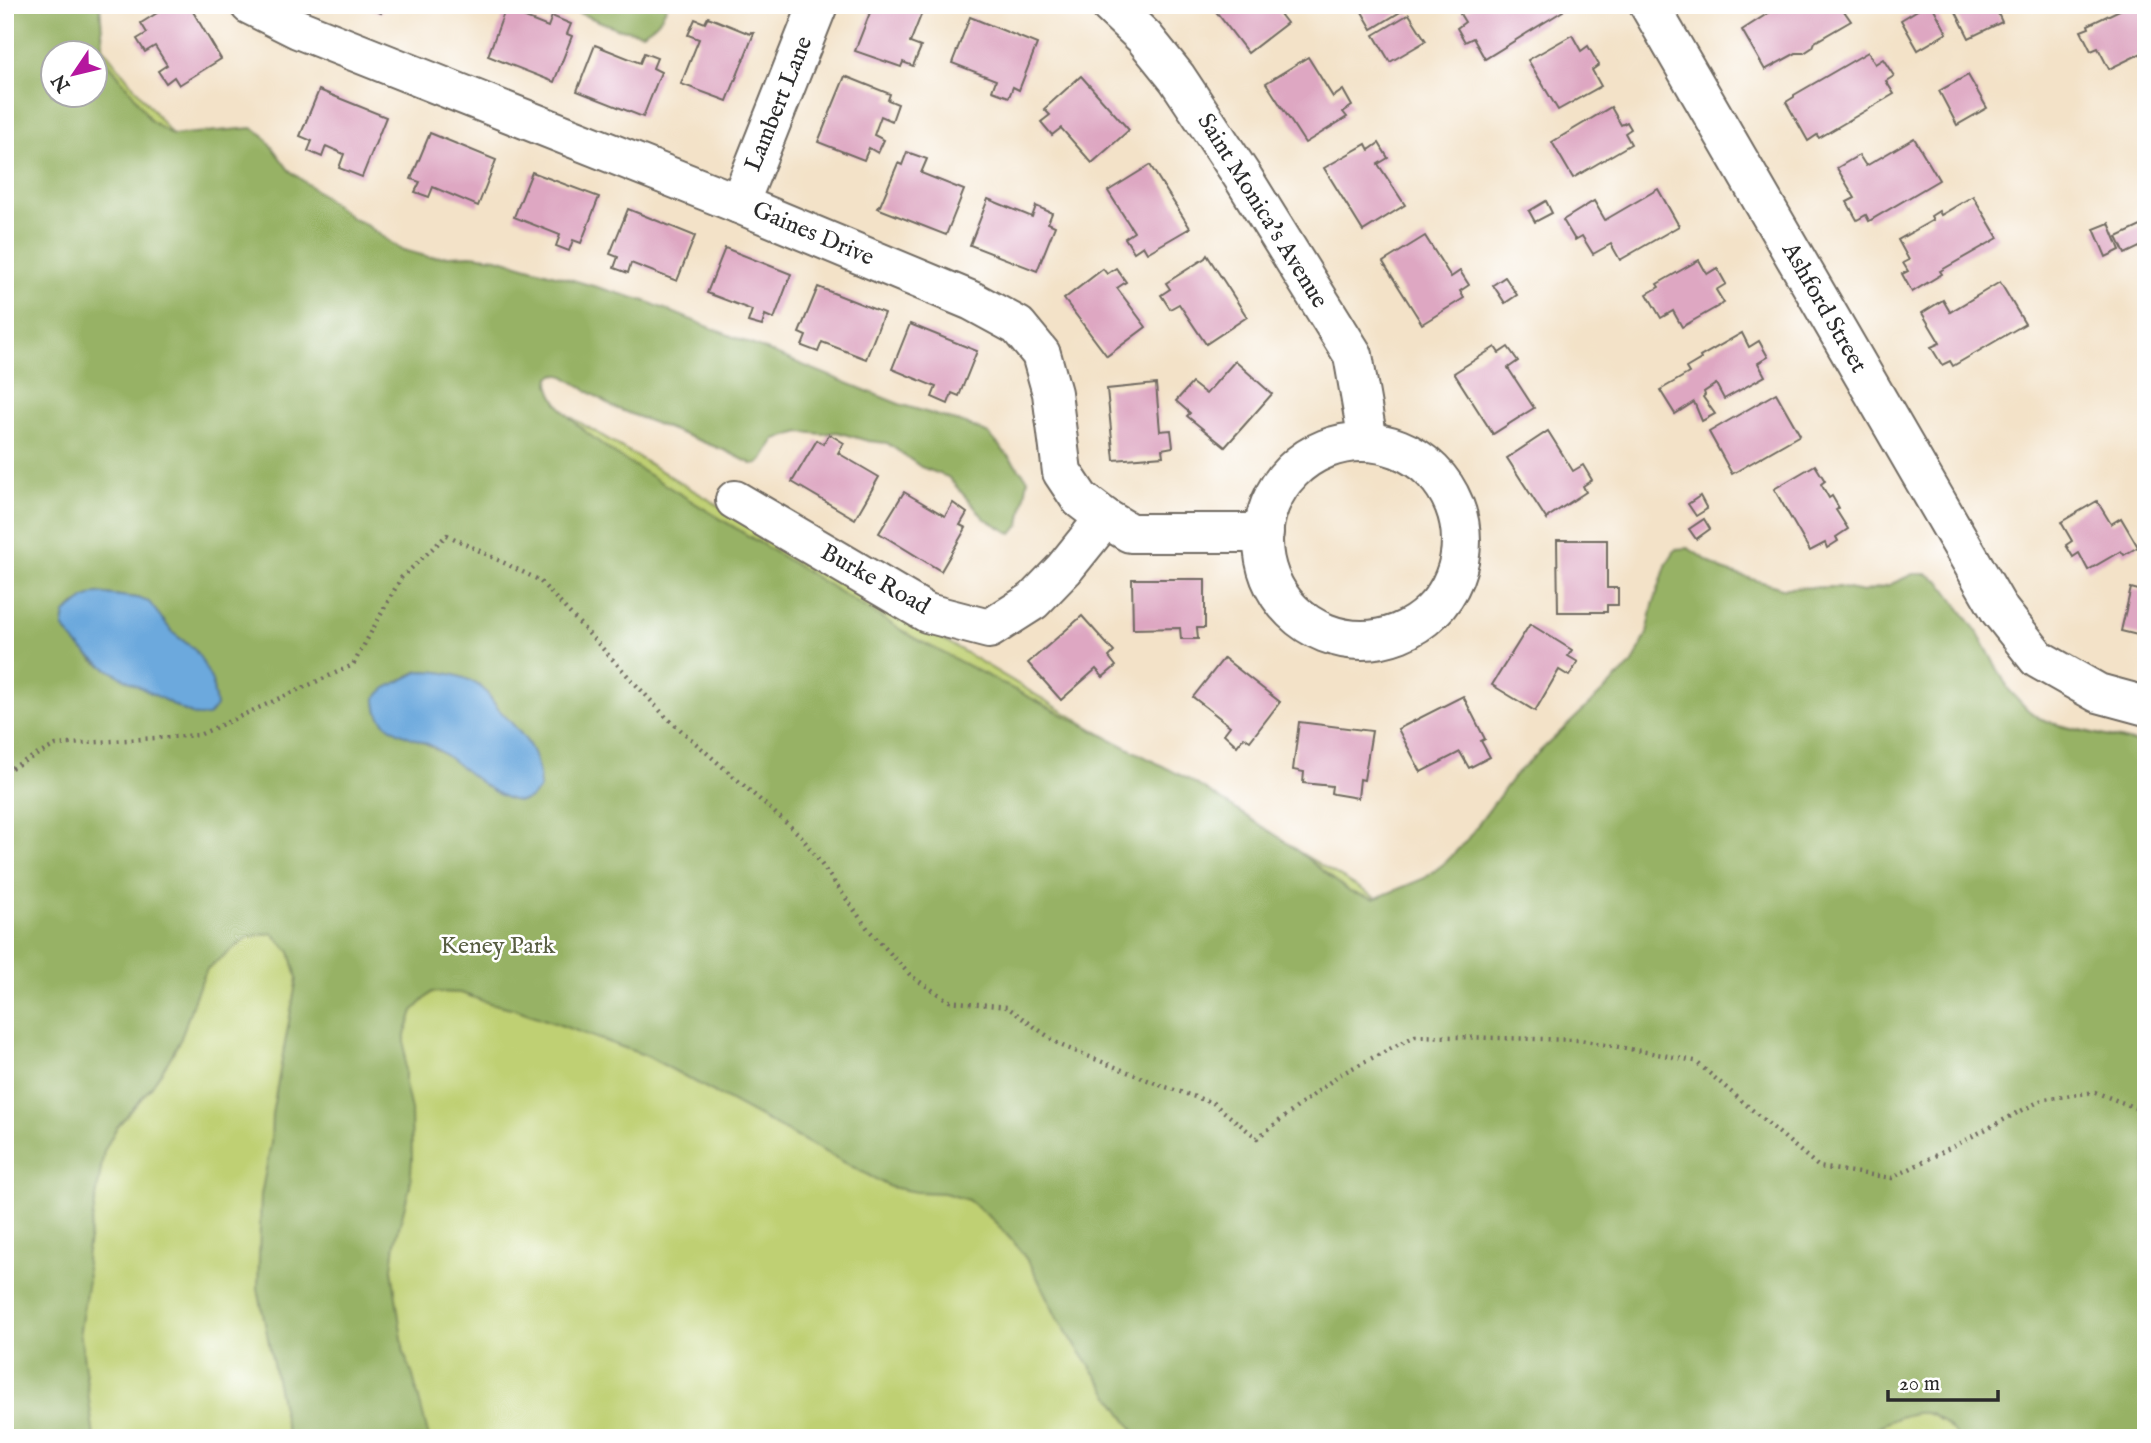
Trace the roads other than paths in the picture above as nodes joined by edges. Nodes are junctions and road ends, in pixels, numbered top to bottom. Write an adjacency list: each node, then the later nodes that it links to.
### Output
1 (250, 5): 5 (street, Gaines Drive)
2 (818, 5): 5 (street, Lambert Lane)
3 (1110, 5): 6 (street, Saint Monica's Avenue)
4 (1649, 5): 10 (street, Ashford Street)
5 (740, 204): 8 (street, Gaines Drive)
6 (1368, 441): 9 (street); 9 (street)
7 (735, 500): 8 (street, Burke Road)
8 (1105, 519): 9 (street, Gaines Drive)
9 (1264, 533)
10 (2146, 706)

